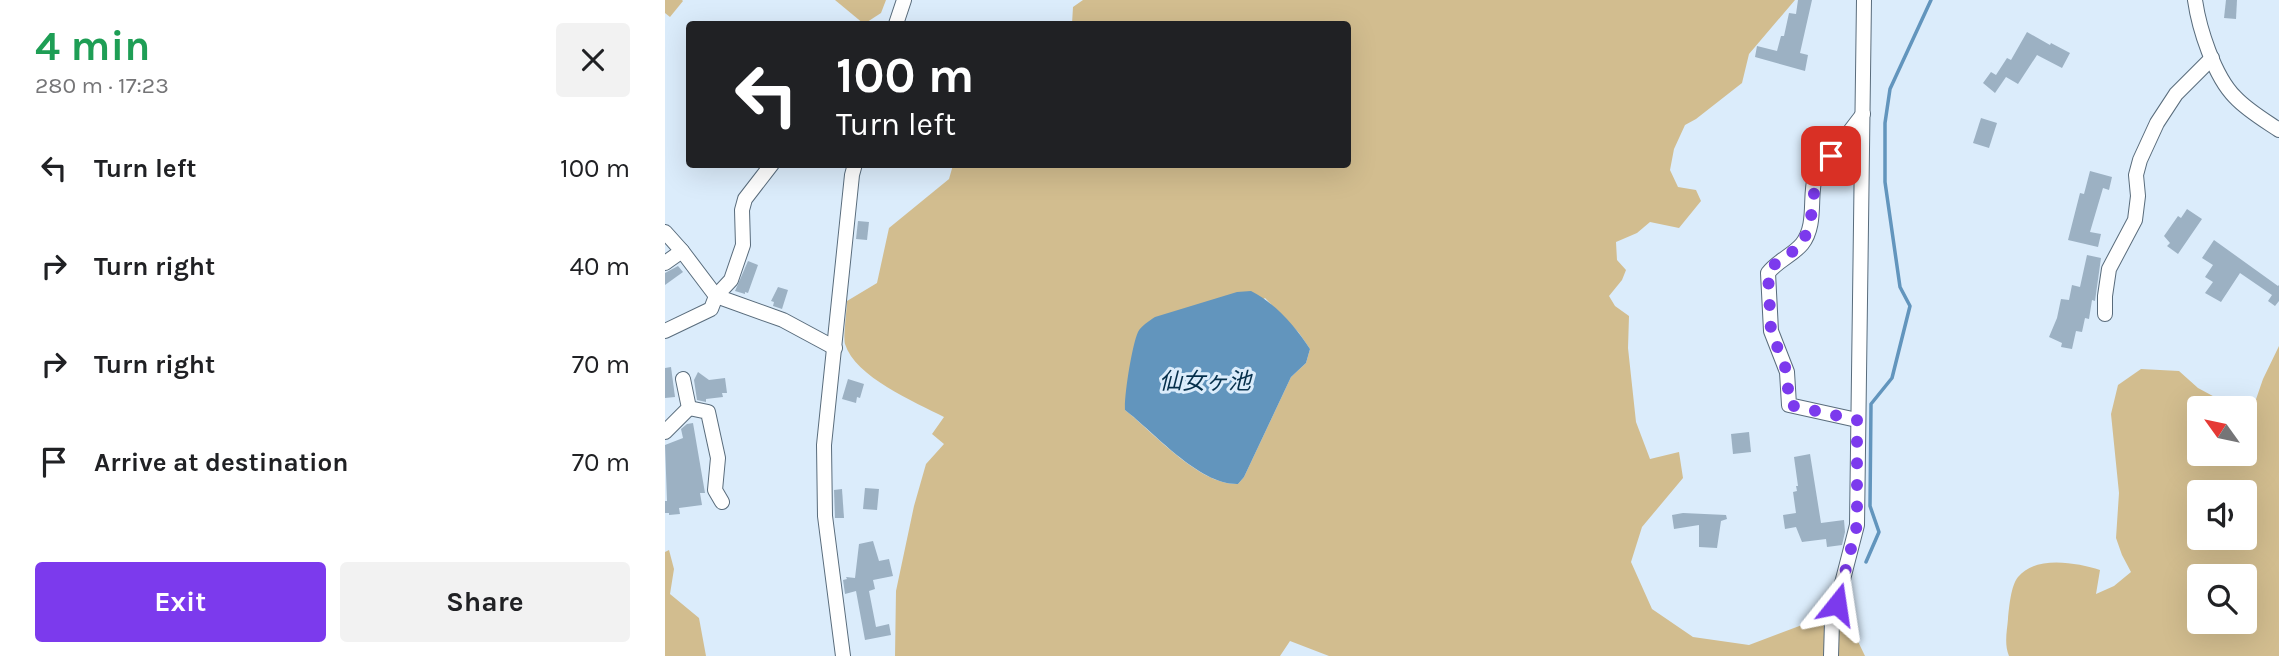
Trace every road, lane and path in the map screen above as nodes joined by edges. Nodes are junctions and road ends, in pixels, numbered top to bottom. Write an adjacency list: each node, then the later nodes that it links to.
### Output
1 (904, 0): 4 (street)
2 (1864, 0): 6 (street)
3 (2196, 0): 5 (street)
4 (897, 21)
5 (2212, 58): 7 (street); 14 (street)
6 (1863, 114): 19 (street); 19 (street)
7 (2279, 130)
8 (769, 168): 13 (street)
9 (854, 168): 16 (street)
10 (665, 232): 11 (street)
11 (682, 251): 12 (street); 13 (street)
12 (665, 263)
13 (716, 296): 15 (street); 16 (street)
14 (2105, 314)
15 (665, 331)
16 (835, 348): 22 (street)
17 (683, 379): 18 (street)
18 (689, 408): 20 (street); 21 (street)
19 (1857, 420): 23 (street)
20 (665, 432)
21 (722, 502)
22 (843, 656)
23 (1831, 656)

